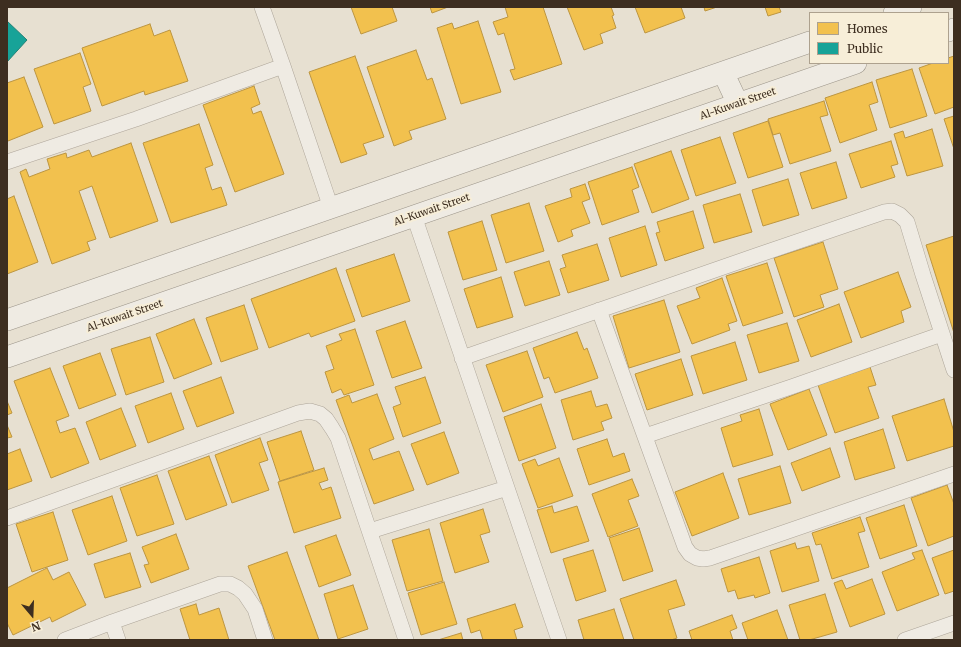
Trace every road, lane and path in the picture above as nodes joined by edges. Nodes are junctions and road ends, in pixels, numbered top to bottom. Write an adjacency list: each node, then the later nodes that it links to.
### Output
1 (262, 7): 6 (street)
2 (911, 7): 3 (main road)
3 (897, 12)
4 (809, 42): 7 (main road)
5 (853, 64): 8 (main road, Al-Kuwait Street)
6 (283, 66): 9 (street); 10 (street)
7 (723, 72): 8 (main road); 10 (main road)
8 (738, 104): 11 (main road, Al-Kuwait Street)
9 (7, 162)
10 (331, 208): 13 (main road)
11 (414, 216): 15 (main road, Al-Kuwait Street); 16 (street)
12 (599, 310): 14 (street); 16 (street); 18 (street)
13 (7, 320)
14 (942, 334): 17 (street); 18 (street)
15 (7, 357)
16 (462, 358): 20 (street)
17 (954, 370)
18 (645, 436): 19 (street)
19 (954, 474)
20 (507, 488): 22 (street); 29 (street)
21 (7, 518): 22 (street)
22 (370, 531): 28 (street)
23 (112, 622): 25 (street); 26 (street); 27 (street)
24 (954, 623): 30 (street)
25 (65, 640)
26 (118, 640)
27 (265, 640)
28 (406, 640)
29 (559, 640)
30 (905, 640)

